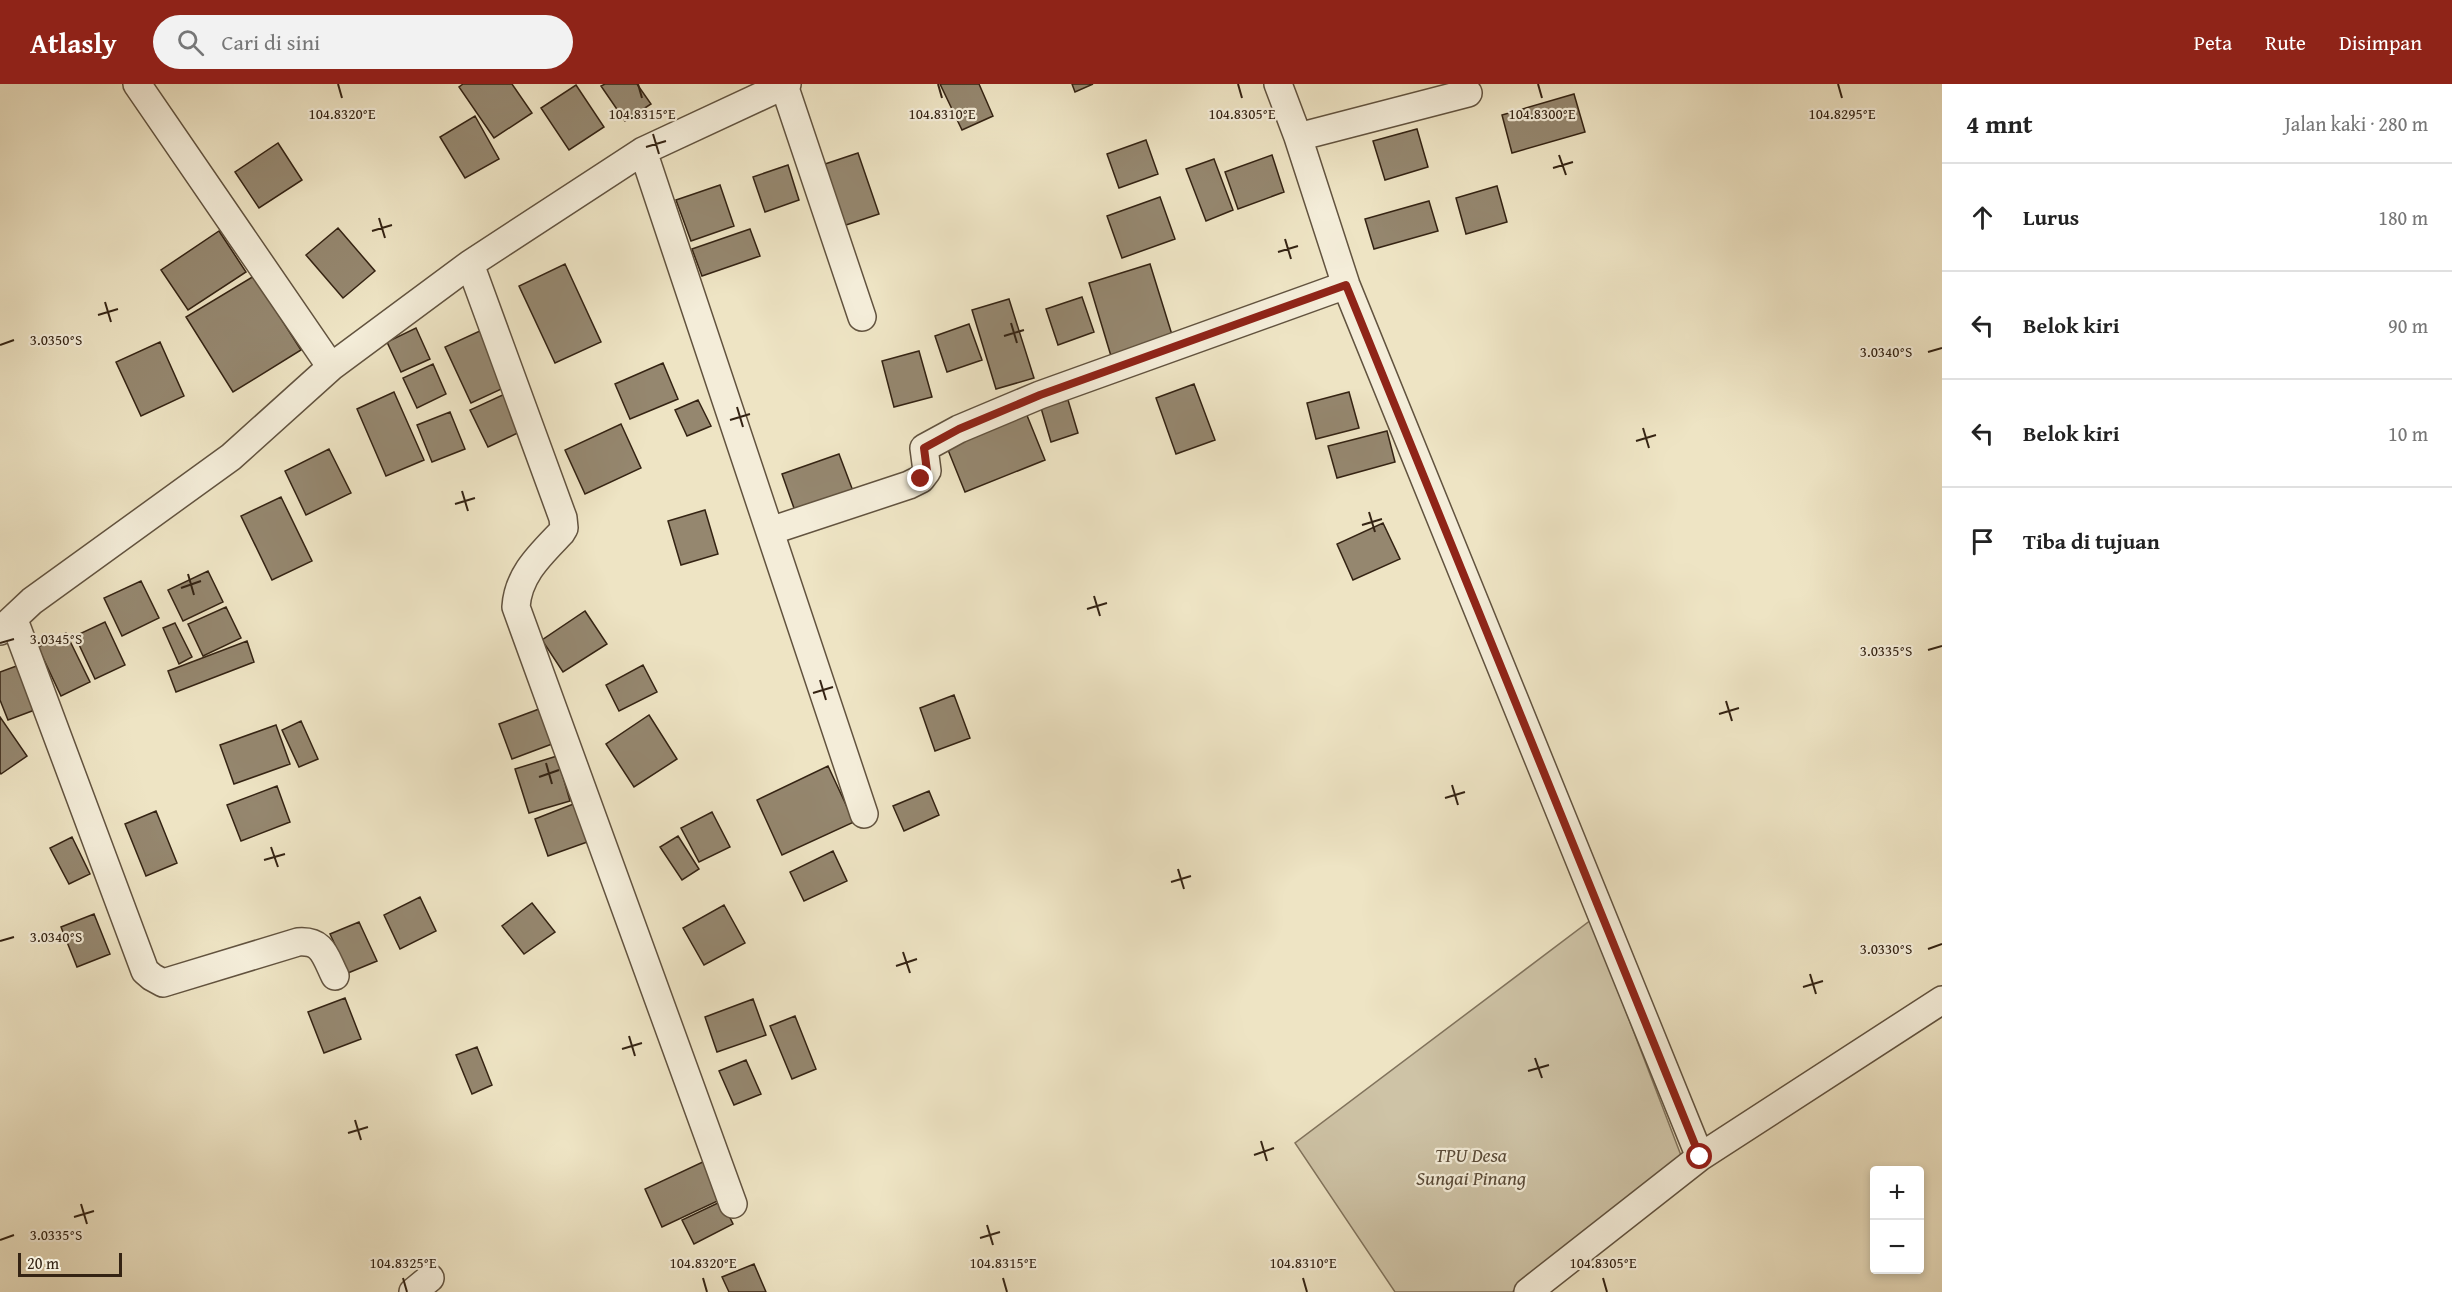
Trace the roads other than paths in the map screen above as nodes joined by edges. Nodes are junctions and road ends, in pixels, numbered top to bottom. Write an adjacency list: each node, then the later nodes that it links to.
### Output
1 (137, 84): 10 (street)
2 (1278, 84): 5 (street)
3 (785, 85): 6 (street); 9 (street)
4 (1468, 93): 5 (street)
5 (1298, 137): 8 (street)
6 (643, 151): 7 (street); 11 (street)
7 (470, 264): 10 (street); 17 (street)
8 (1346, 285): 11 (street); 16 (street)
9 (861, 317)
10 (331, 368): 12 (street)
11 (770, 531): 13 (street)
12 (7, 626): 14 (street)
13 (864, 814)
14 (335, 976)
15 (1942, 1000): 16 (street)
16 (1700, 1157): 18 (street)
17 (732, 1204)
18 (1528, 1292)

